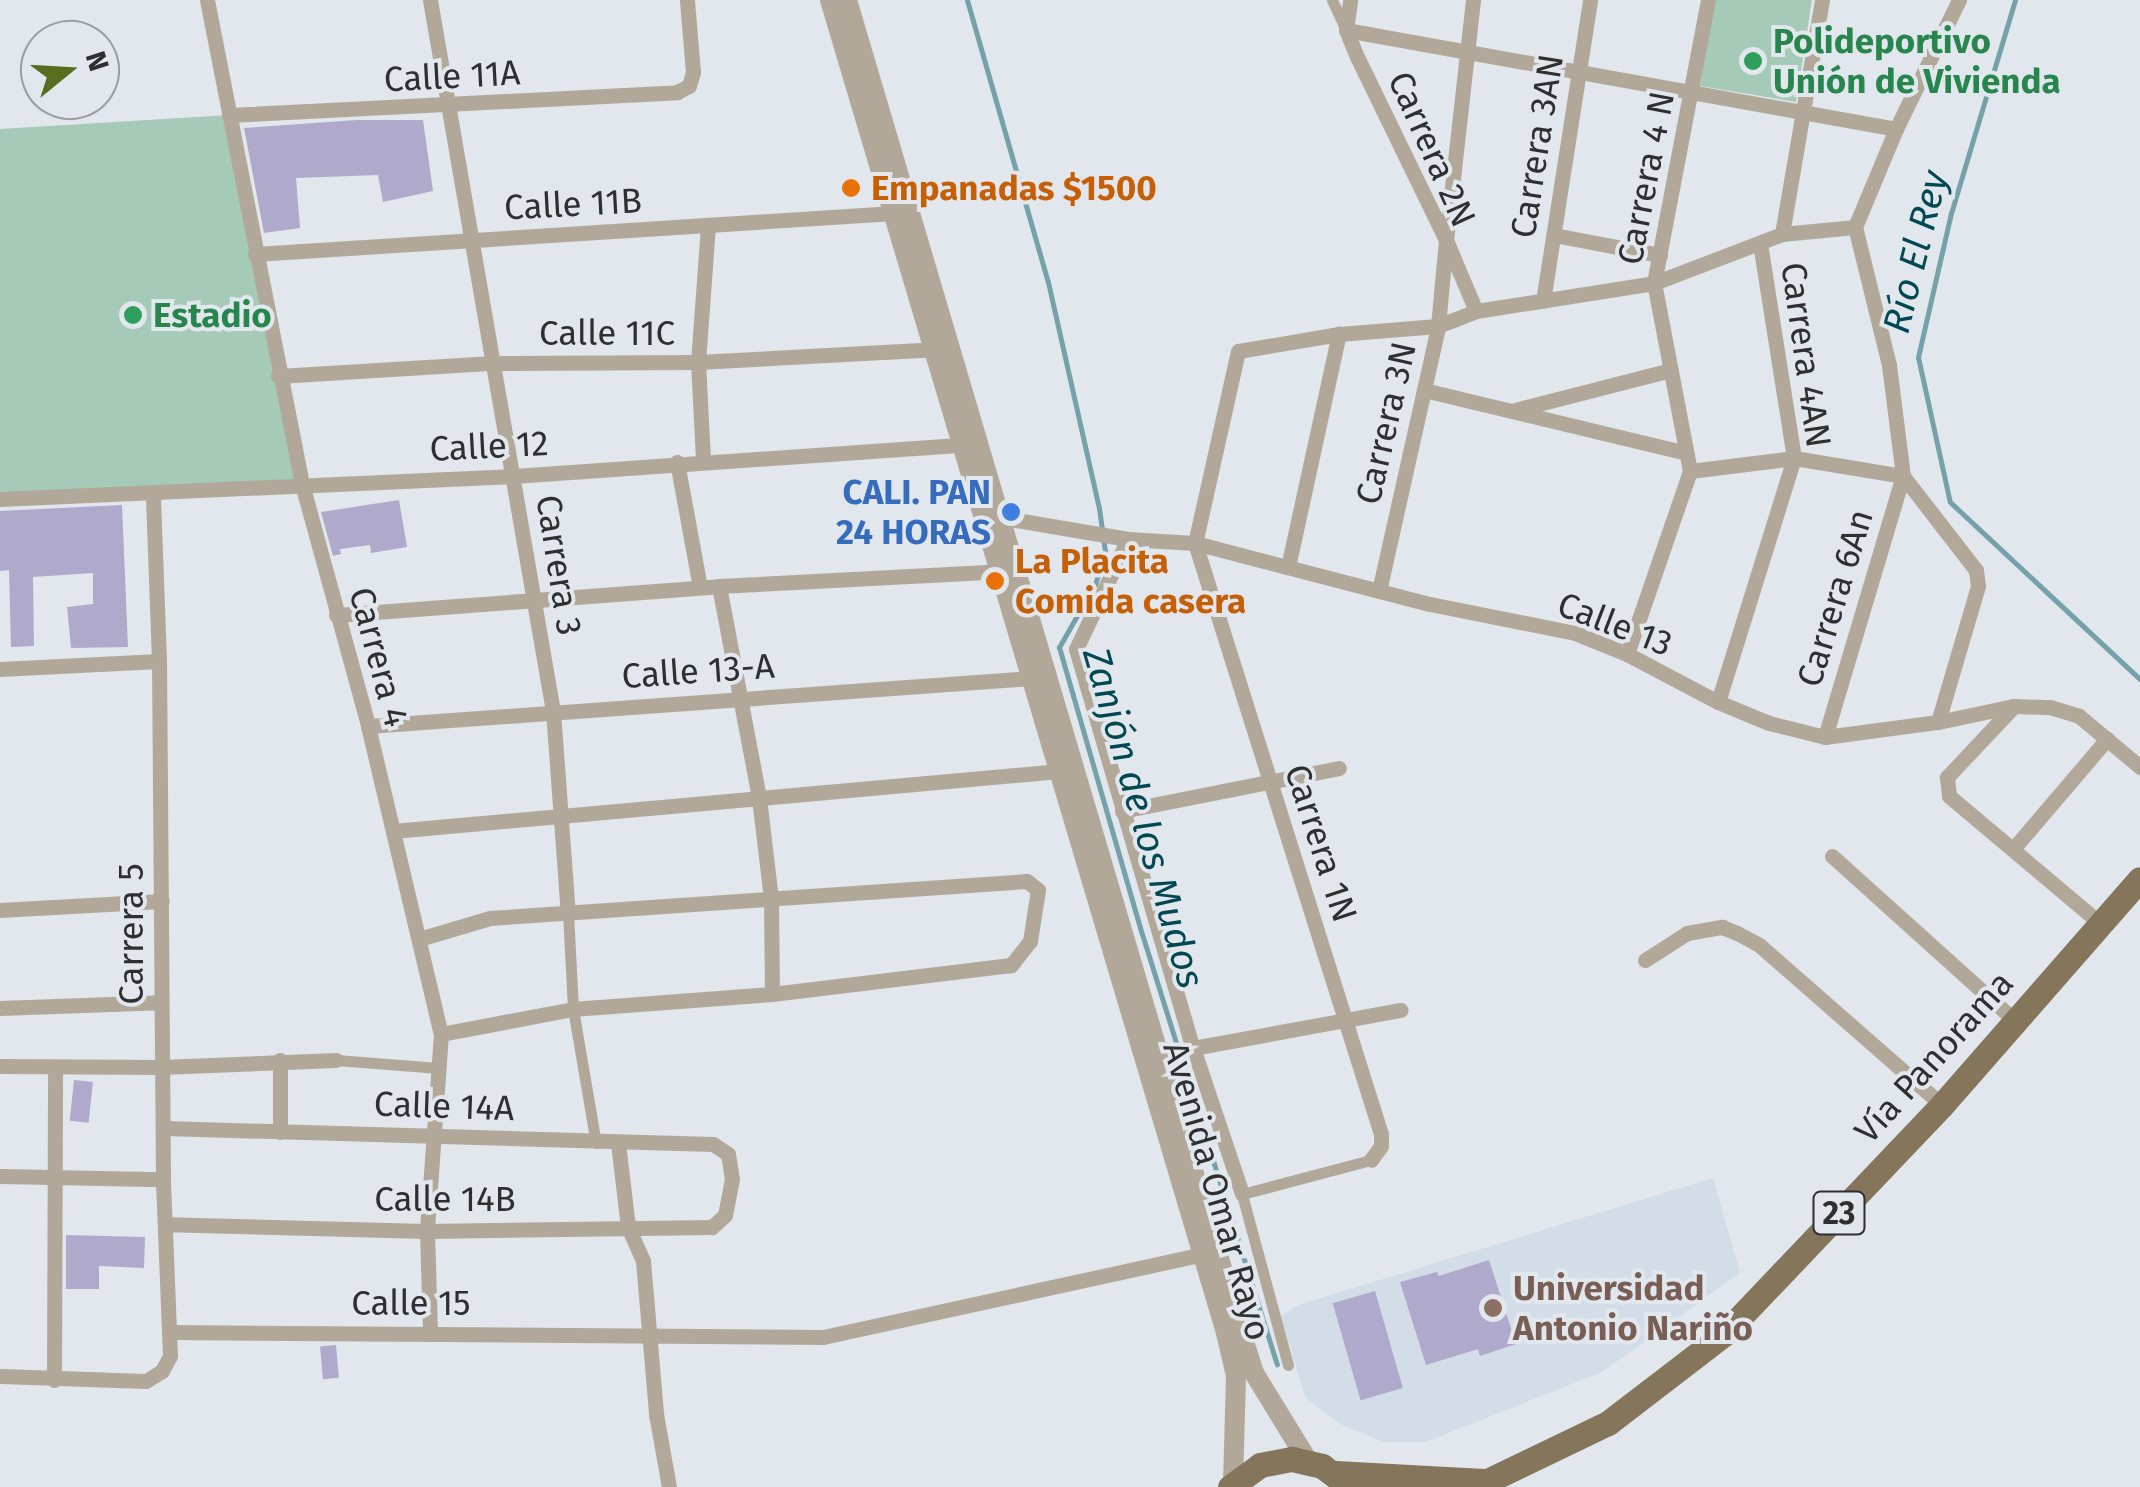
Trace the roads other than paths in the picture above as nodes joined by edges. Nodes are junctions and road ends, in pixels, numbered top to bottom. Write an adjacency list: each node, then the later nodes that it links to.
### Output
1 (208, 0): 19 (street, Carrera 4)
2 (430, 0): 17 (street, Carrera 3)
3 (686, 0): 17 (street, Calle 11A)
4 (830, 0): 21 (street, Avenida Omar Rayo)
5 (847, 0): 43 (street, Avenida Omar Rayo)
6 (1332, 0): 13 (street)
7 (1350, 0): 13 (street)
8 (1473, 0): 14 (street)
9 (1590, 0): 15 (street, Carrera 3AN)
10 (1708, 0): 16 (street, Carrera 4 N)
11 (1822, 0): 18 (street, Carrera 4AN)
12 (1959, 0): 20 (street)
13 (1346, 30): 14 (street); 27 (street, Carrera 2N)
14 (1466, 52): 15 (street); 27 (street)
15 (1579, 72): 16 (street); 25 (street, Carrera 3AN)
16 (1693, 93): 18 (street); 30 (street, Carrera 4 N)
17 (447, 107): 19 (street, Calle 11A); 26 (street, Carrera 3)
18 (1805, 114): 20 (street); 24 (street, Carrera 4AN)
19 (229, 115): 29 (street, Carrera 4)
20 (1896, 128): 23 (street)
21 (894, 212): 22 (street, Calle 11B); 36 (street, Avenida Omar Rayo)
22 (708, 226): 26 (street, Calle 11B); 37 (street)
23 (1855, 227): 24 (street, Carrera 3N); 50 (street)
24 (1782, 234): 28 (street, Carrera 3N)
25 (1554, 235): 30 (street); 32 (street, Carrera 3AN)
26 (471, 240): 29 (street, Calle 11B); 38 (street, Carrera 3)
27 (1446, 240): 33 (street); 34 (street, Carrera 2N)
28 (1760, 244): 31 (street, Carrera 3N); 45 (street, Carrera 4AN)
29 (255, 254): 40 (street, Carrera 4)
30 (1660, 255): 31 (street, Carrera 4 N)
31 (1654, 283): 32 (street, Carrera 3N); 39 (street, Carrera 4 N)
32 (1543, 301): 33 (street, Carrera 3N)
33 (1476, 312): 34 (street, Carrera 3N)
34 (1438, 326): 35 (street); 41 (street, Carrera 3N)
35 (1339, 334): 56 (street); 57 (street)
36 (936, 349): 37 (street, Calle 11C); 43 (street, Avenida Omar Rayo)
37 (698, 362): 38 (street, Calle 11C); 46 (street)
38 (492, 363): 40 (street, Calle 11C); 49 (street, Carrera 3)
39 (1672, 370): 42 (street); 44 (street, Carrera 4 N)
40 (278, 376): 51 (street, Carrera 4)
41 (1424, 390): 42 (street); 61 (street, Carrera 3N)
42 (1511, 411): 44 (street)
43 (972, 443): 46 (street, Calle 12); 54 (street, Avenida Omar Rayo)
44 (1686, 453): 48 (street, Carrera 4 N)
45 (1794, 458): 48 (street); 50 (street); 69 (street, Carrera 4AN)
46 (703, 460): 47 (street, Calle 12)
47 (677, 462): 49 (street, Calle 12); 60 (street)
48 (1690, 471): 64 (street)
49 (514, 476): 51 (street, Calle 12); 62 (street, Carrera 3)
50 (1904, 476): 72 (street); 74 (street, Carrera 6An)
51 (302, 484): 52 (street, Calle 12); 63 (street, Carrera 4)
52 (153, 495): 53 (street, Calle 12); 65 (street, Carrera 5)
53 (0, 499)
54 (995, 521): 55 (street, Calle 13); 58 (street, Avenida Omar Rayo); 131 (street, Avenida Omar Rayo)
55 (1128, 539): 56 (street, Calle 13); 81 (street)
56 (1195, 543): 57 (street, Calle 13); 79 (street, Carrera 1N)
57 (1288, 567): 61 (street, Calle 13)
58 (1001, 572): 59 (street); 67 (street, Avenida Omar Rayo)
59 (719, 586): 60 (street); 68 (street)
60 (700, 587): 62 (street)
61 (1378, 591): 64 (street, Calle 13)
62 (535, 600): 63 (street); 71 (street, Carrera 3)
63 (336, 615): 73 (street, Carrera 4)
64 (1627, 654): 69 (street, Calle 13)
65 (159, 661): 66 (street); 88 (street, Carrera 5)
66 (0, 669)
67 (1033, 678): 68 (street, Calle 13-A); 78 (street, Avenida Omar Rayo)
68 (740, 698): 71 (street, Calle 13-A); 80 (street)
69 (1718, 702): 74 (street, Calle 13)
70 (2014, 706): 72 (street, Calle 13); 75 (street, Calle 13); 84 (street)
71 (552, 711): 73 (street, Calle 13-A); 82 (street, Carrera 3)
72 (1938, 722): 74 (street, Calle 13)
73 (368, 726): 83 (street, Carrera 4)
74 (1825, 736)
75 (2106, 739): 76 (street, Calle 13); 84 (street)
76 (2140, 767)
77 (1339, 768): 79 (street)
78 (1060, 771): 80 (street); 124 (street, Avenida Omar Rayo)
79 (1269, 784): 81 (street); 99 (street, Carrera 1N)
80 (759, 798): 82 (street); 87 (street)
81 (1122, 811): 102 (street)
82 (560, 816): 83 (street); 90 (street, Carrera 3)
83 (393, 832): 92 (street, Carrera 4)
84 (2014, 849): 91 (street)
85 (1832, 856): 100 (street)
86 (2140, 879): 91 (main road, Vía Panorama / 23)
87 (772, 899): 90 (street); 94 (street); 94 (street)
88 (162, 901): 89 (street); 95 (street, Carrera 5)
89 (0, 910)
90 (568, 913): 92 (street); 97 (street, Carrera 3)
91 (2101, 924): 100 (main road, Vía Panorama / 23)
92 (418, 938): 101 (street, Carrera 4)
93 (1645, 960): 109 (street)
94 (772, 994): 97 (street)
95 (160, 1002): 96 (street); 106 (street, Carrera 5)
96 (0, 1008)
97 (573, 1009): 101 (street); 114 (street, Carrera 3)
98 (1401, 1010): 99 (street)
99 (1346, 1020): 102 (street); 115 (street, Carrera 1N)
100 (2014, 1020): 109 (main road, Vía Panorama / 23)
101 (442, 1034): 108 (street, Carrera 4)
102 (1192, 1048): 119 (street)
103 (280, 1060): 104 (street, Calle 14A); 106 (street, Calle 14A); 111 (street)
104 (336, 1060): 108 (street, Calle 14A)
105 (0, 1066): 107 (street, Calle 14A)
106 (160, 1067): 107 (street, Calle 14A); 110 (street, Carrera 5)
107 (55, 1068): 117 (street)
108 (440, 1068): 112 (street, Carrera 4)
109 (1942, 1105): 133 (main road, Vía Panorama / 23)
110 (164, 1128): 111 (street, Calle 14A); 118 (street, Carrera 5)
111 (280, 1132): 112 (street, Calle 14A)
112 (434, 1134): 114 (street, Calle 14A); 123 (street, Carrera 4)
113 (618, 1143): 114 (street, Calle 14A); 120 (street, Calle 14A); 122 (street)
114 (596, 1144)
115 (1371, 1160): 119 (street)
116 (0, 1176): 117 (street)
117 (54, 1177): 118 (street); 130 (street)
118 (162, 1179): 121 (street, Carrera 5)
119 (1242, 1194): 128 (street)
120 (722, 1222): 122 (street, Calle 14B)
121 (168, 1224): 123 (street, Calle 14B); 125 (street, Carrera 5)
122 (628, 1227): 123 (street, Calle 14B); 127 (street)
123 (427, 1231): 126 (street, Carrera 4)
124 (1203, 1254): 127 (street, Calle 15); 134 (street, Avenida Omar Rayo)
125 (171, 1332): 126 (street, Calle 15); 130 (street, Carrera 5)
126 (430, 1333): 127 (street, Calle 15)
127 (650, 1336): 135 (street)
128 (1288, 1365)
129 (0, 1376): 130 (street)
130 (54, 1380)
131 (1308, 1461): 132 (main road, 23); 134 (main road, 23)
132 (1342, 1480): 133 (main road, Vía Panorama / 23)
133 (1479, 1484)
134 (1231, 1485)
135 (670, 1487)

